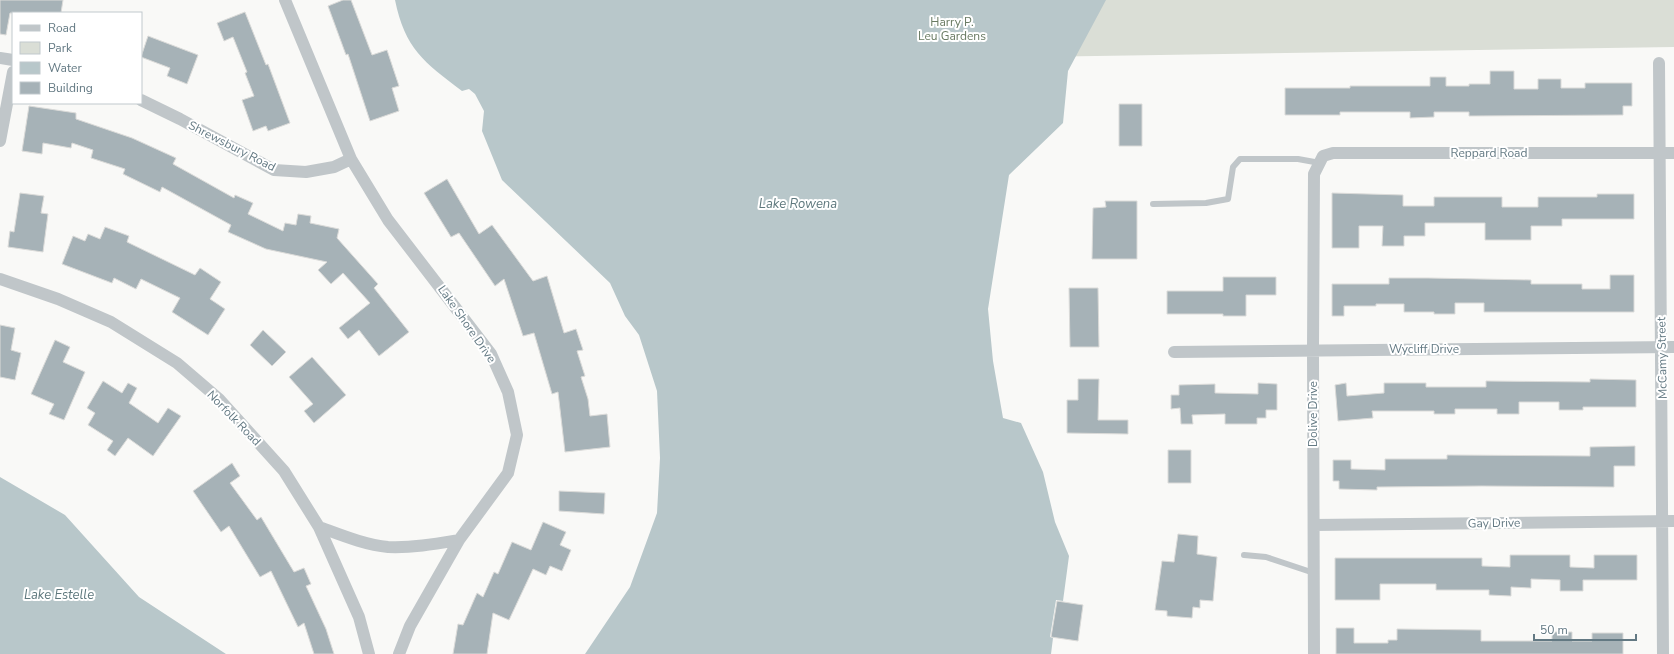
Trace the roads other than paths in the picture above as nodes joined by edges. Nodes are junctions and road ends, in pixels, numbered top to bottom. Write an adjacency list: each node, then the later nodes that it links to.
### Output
1 (285, 0): 10 (street, Lake Shore Drive)
2 (0, 58): 3 (street)
3 (12, 60)
4 (1659, 63): 8 (street, McCamy Street)
5 (12, 77): 7 (street)
6 (142, 100): 10 (street, Shrewsbury Road)
7 (0, 142)
8 (1660, 153): 9 (street, Reppard Road); 11 (street, Reppard Road); 14 (street, McCamy Street)
9 (1674, 153)
10 (351, 159): 20 (street, Lake Shore Drive)
11 (1317, 168): 12 (lane); 15 (street, Dolive Drive)
12 (1153, 204)
13 (0, 279): 19 (street, Norfolk Road)
14 (1668, 347): 15 (street, Wycliff Drive); 17 (street, McCamy Street)
15 (1312, 349): 16 (street, Wycliff Drive); 18 (street, Dolive Drive)
16 (1174, 352)
17 (1669, 521): 18 (street, Gay Drive); 26 (street, McCamy Street)
18 (1314, 525): 22 (street, Dolive Drive)
19 (319, 528): 20 (street); 23 (street, Norfolk Road)
20 (459, 540): 24 (street, Lake Shore Drive)
21 (1244, 555): 22 (lane)
22 (1314, 573): 25 (street, Dolive Drive)
23 (369, 654)
24 (399, 654)
25 (1314, 654)
26 (1663, 654)

